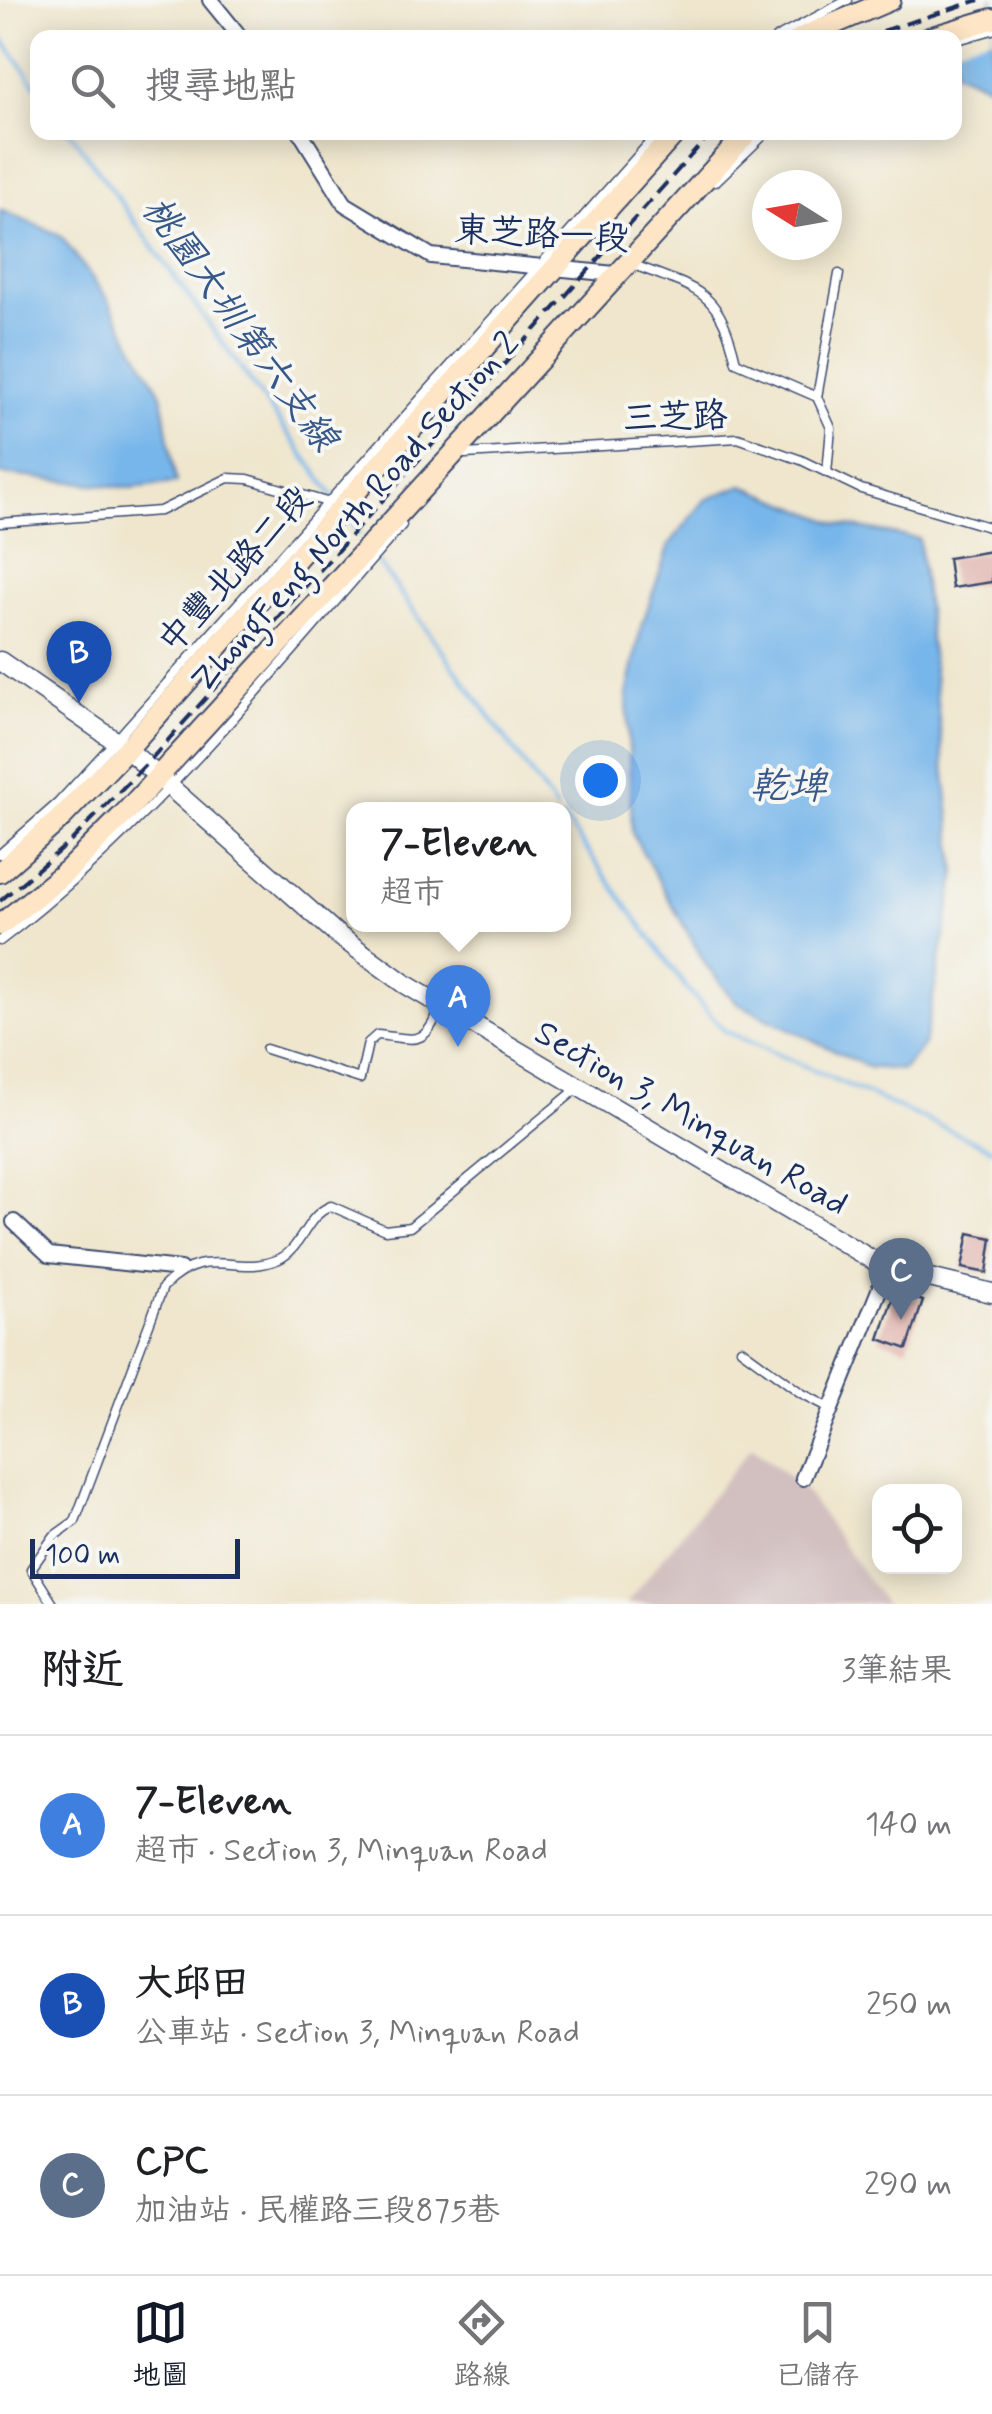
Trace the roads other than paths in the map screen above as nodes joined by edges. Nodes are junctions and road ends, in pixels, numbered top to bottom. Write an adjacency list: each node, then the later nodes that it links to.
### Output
1 (210, 0): 6 (street)
2 (848, 0): 5 (lane)
3 (890, 0): 5 (main road)
4 (992, 18): 9 (main road)
5 (818, 21): 7 (lane); 8 (main road)
6 (234, 30)
7 (796, 30)
8 (808, 30)
9 (955, 30)
10 (992, 30): 11 (lane)
11 (962, 39)
12 (305, 140): 17 (street, 東芝路一段)
13 (652, 140): 17 (lane, 中豐北路二段)
14 (668, 140): 17 (main road, ZhongFeng North Road Section 2)
15 (741, 140): 18 (main road, ZhongFeng North Road Section 2)
16 (759, 140): 18 (lane)
17 (547, 265): 18 (street, 東芝路一段); 23 (lane, 中豐北路二段); 27 (main road, ZhongFeng North Road Section 2)
18 (624, 270): 20 (lane, 東芝路一段); 21 (lane); 28 (main road, ZhongFeng North Road Section 2)
19 (838, 274): 20 (lane)
20 (817, 398): 22 (lane)
21 (465, 454): 22 (lane, 三芝路); 28 (lane)
22 (828, 473): 25 (lane, 三芝路)
23 (330, 504): 24 (lane); 27 (lane, 中豐北路二段)
24 (0, 523)
25 (992, 528)
26 (0, 661): 27 (street, Section 3, Minquan Road)
27 (122, 745): 28 (street, Section 3, Minquan Road); 29 (lane, 中豐北路二段); 30 (main road, ZhongFeng North Road Section 2)
28 (161, 783): 31 (main road, ZhongFeng North Road Section 2); 32 (lane); 33 (street, Section 3, Minquan Road)
29 (0, 854)
30 (0, 872)
31 (0, 925)
32 (0, 941)
33 (442, 1006): 34 (lane); 35 (street, Section 3, Minquan Road)
34 (266, 1049)
35 (578, 1088): 37 (street, Section 3, Minquan Road); 38 (lane)
36 (14, 1222): 38 (street)
37 (888, 1268): 39 (street, Section 3, Minquan Road); 41 (street)
38 (180, 1269): 43 (lane)
39 (991, 1293)
40 (741, 1349): 41 (lane)
41 (828, 1406): 42 (street)
42 (802, 1478)
43 (53, 1604)

